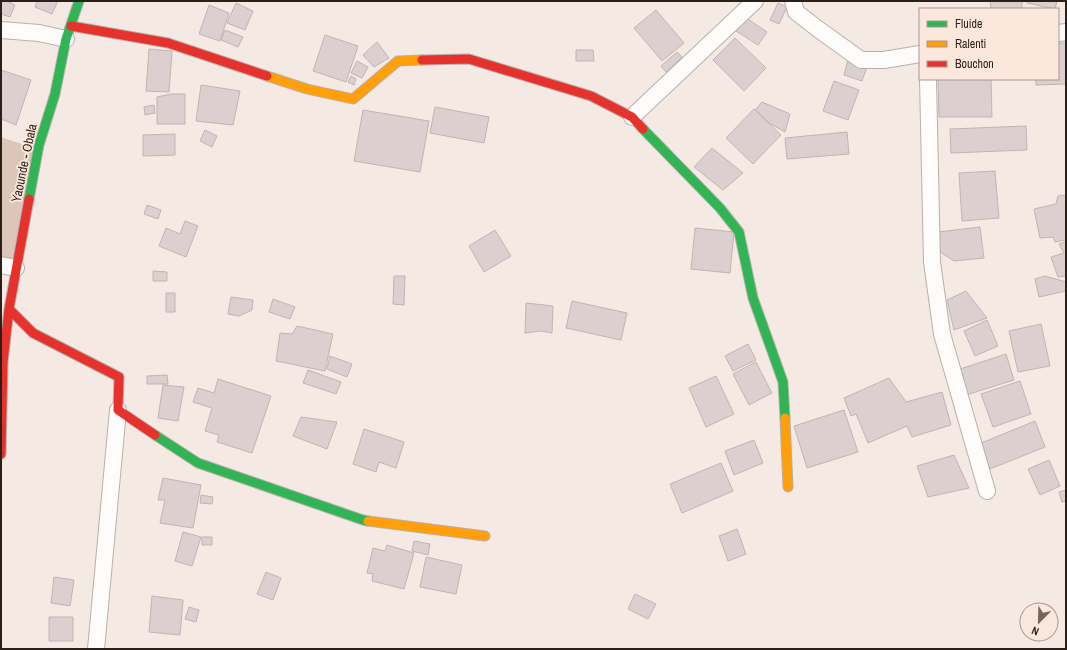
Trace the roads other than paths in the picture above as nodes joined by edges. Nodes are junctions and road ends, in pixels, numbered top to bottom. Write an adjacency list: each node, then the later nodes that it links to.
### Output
1 (78, 1): 5 (main road, Yaounde - Obala)
2 (755, 1): 8 (street)
3 (793, 1): 6 (street)
4 (1, 30): 5 (street)
5 (69, 33): 8 (main road); 9 (main road, Yaounde - Obala)
6 (919, 54)
7 (928, 80): 14 (street)
8 (632, 117): 13 (main road)
9 (8, 267): 10 (main road, Yaounde - Obala)
10 (9, 309): 11 (main road); 12 (main road, Yaounde - Obala)
11 (118, 410): 15 (main road); 16 (street)
12 (1, 454)
13 (788, 487)
14 (987, 491)
15 (485, 536)
16 (96, 649)

